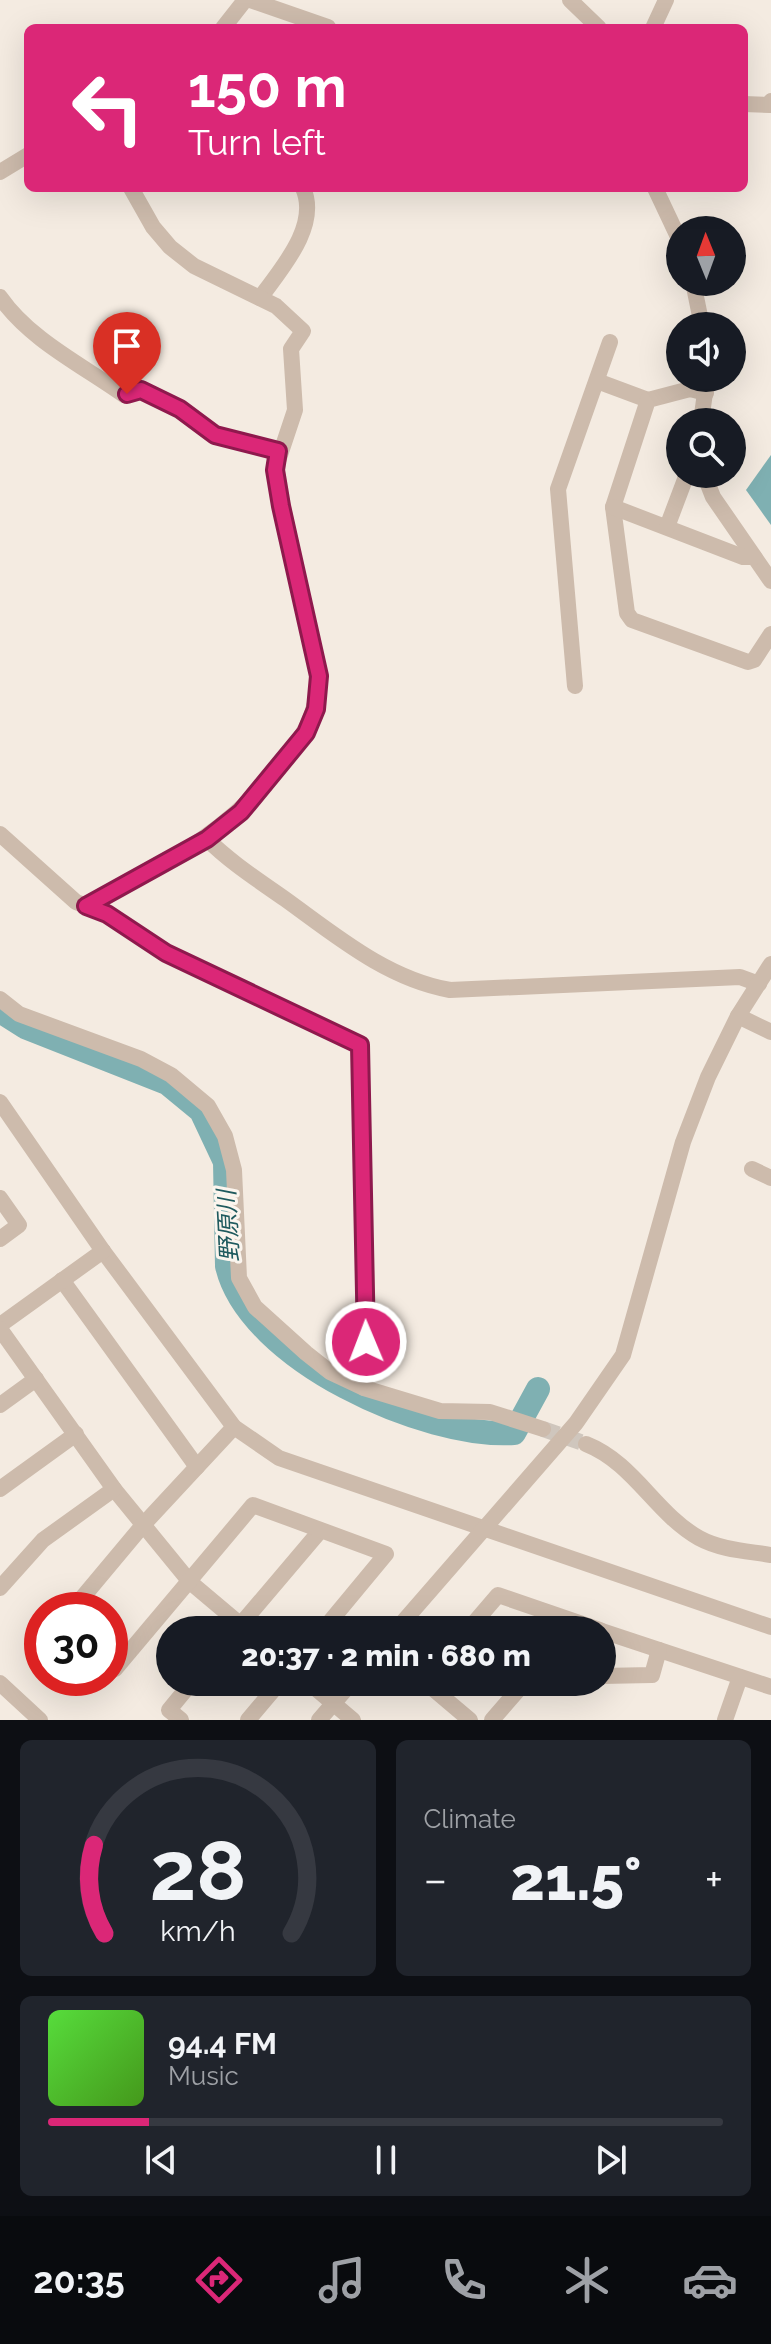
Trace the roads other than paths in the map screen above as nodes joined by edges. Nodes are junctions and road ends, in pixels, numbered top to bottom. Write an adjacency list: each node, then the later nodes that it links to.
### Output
1 (247, 0): 4 (street); 5 (street)
2 (570, 0): 6 (street)
3 (666, 0): 7 (street)
4 (226, 24)
5 (319, 24)
6 (595, 24)
7 (655, 24)
8 (771, 101): 9 (street)
9 (748, 104)
10 (24, 157): 11 (street)
11 (0, 172)
12 (133, 192): 17 (street)
13 (305, 192): 17 (street)
14 (657, 192): 15 (street)
15 (668, 216)
16 (0, 297): 22 (street)
17 (260, 298): 22 (street)
18 (610, 342): 19 (street)
19 (597, 381): 21 (street); 30 (street)
20 (679, 392): 21 (street)
21 (648, 400): 25 (street)
22 (278, 451): 32 (street)
23 (682, 488): 26 (street)
24 (709, 488): 27 (street)
25 (613, 507): 26 (street); 29 (street)
26 (667, 527): 27 (street)
27 (754, 557): 28 (street)
28 (771, 581)
29 (771, 634)
30 (575, 686)
31 (0, 834): 33 (street)
32 (207, 839): 33 (street); 35 (street)
33 (86, 906): 48 (street)
34 (771, 964): 35 (street)
35 (759, 984): 37 (street)
36 (0, 999): 48 (street)
37 (738, 1016): 38 (street); 58 (street)
38 (771, 1032)
39 (0, 1102): 44 (street)
40 (752, 1169): 41 (street)
41 (771, 1178)
42 (0, 1198): 43 (street)
43 (0, 1239)
44 (103, 1251): 45 (street); 50 (street)
45 (62, 1280): 46 (street); 54 (street)
46 (0, 1327): 47 (street)
47 (36, 1379): 49 (street); 52 (street)
48 (364, 1388): 51 (street)
49 (0, 1405)
50 (234, 1427): 54 (street); 58 (street)
51 (543, 1429)
52 (76, 1434): 55 (street); 56 (street)
53 (586, 1444): 60 (street)
54 (197, 1467): 57 (street)
55 (0, 1489)
56 (114, 1489): 57 (street); 62 (street)
57 (143, 1525): 61 (street); 63 (street)
58 (483, 1526): 67 (street); 70 (street)
59 (320, 1531): 61 (street); 65 (street); 66 (street)
60 (771, 1555)
61 (190, 1582): 64 (street); 73 (street)
62 (0, 1588)
63 (87, 1592)
64 (228, 1616)
65 (251, 1616)
66 (335, 1616)
67 (408, 1616)
68 (480, 1616): 69 (street)
69 (560, 1616)
70 (771, 1627)
71 (616, 1635): 72 (street)
72 (659, 1650): 74 (street); 75 (street)
73 (128, 1654)
74 (616, 1676)
75 (740, 1677): 77 (street); 92 (street)
76 (0, 1683): 85 (street)
77 (771, 1687)
78 (180, 1696): 86 (street)
79 (268, 1696): 87 (street)
80 (325, 1696): 84 (street)
81 (341, 1696): 84 (street)
82 (442, 1696): 90 (street)
83 (513, 1696): 91 (street)
84 (334, 1704): 88 (street); 89 (street)
85 (40, 1720)
86 (181, 1720)
87 (248, 1720)
88 (319, 1720)
89 (353, 1720)
90 (470, 1720)
91 (492, 1720)
92 (725, 1720)

